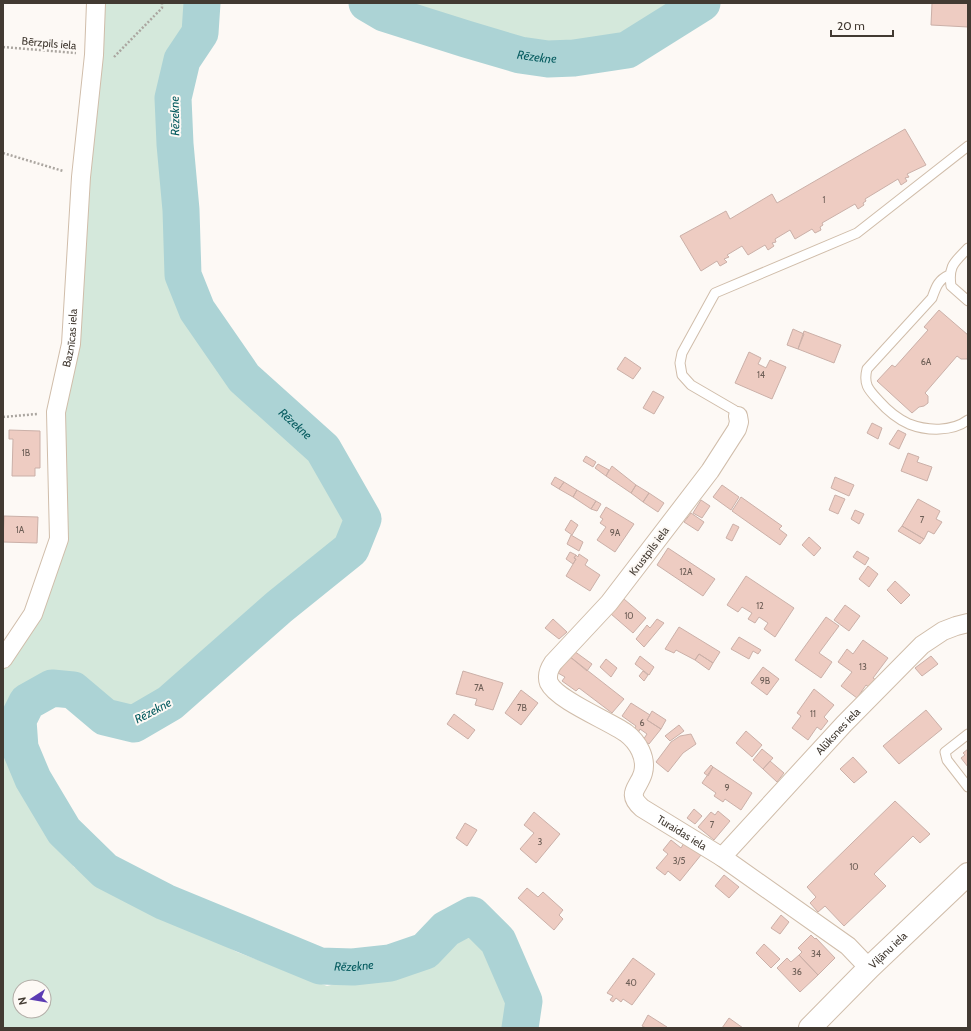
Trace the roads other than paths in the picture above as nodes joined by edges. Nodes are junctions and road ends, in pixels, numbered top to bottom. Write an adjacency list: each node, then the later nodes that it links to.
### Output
1 (96, 3): 9 (street, Baznīcas iela)
2 (968, 146): 6 (lane)
3 (968, 248): 4 (lane)
4 (949, 275): 5 (lane); 7 (lane)
5 (968, 301)
6 (738, 416): 10 (street, Krustpils iela)
7 (968, 420)
8 (968, 623): 13 (street, Alūksnes iela)
9 (3, 658)
10 (547, 678): 13 (street, Turaidas iela)
11 (968, 734): 12 (lane)
12 (968, 788)
13 (722, 857): 15 (street, Turaidas iela)
14 (968, 874): 15 (main road, Viļānu iela)
15 (869, 968): 16 (main road, Viļānu iela)
16 (810, 1028)

